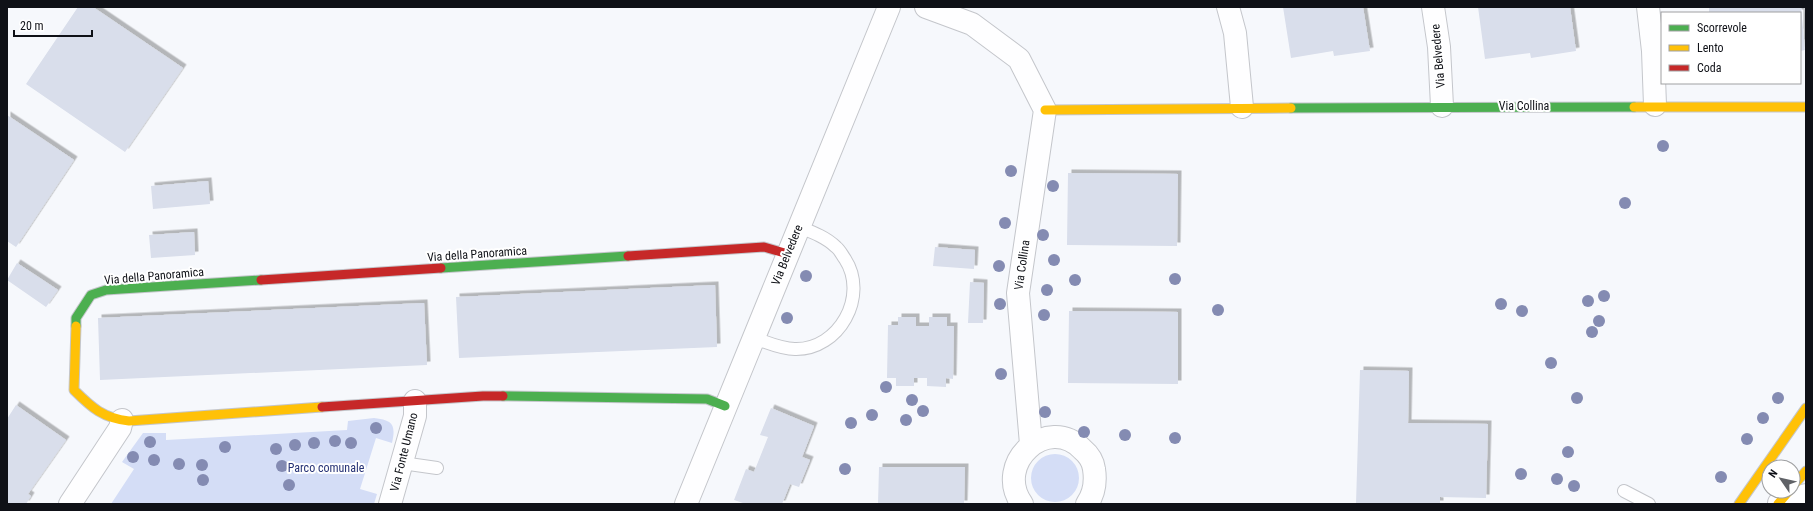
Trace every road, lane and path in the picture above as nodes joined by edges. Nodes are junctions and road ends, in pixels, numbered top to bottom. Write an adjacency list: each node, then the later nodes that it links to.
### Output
1 (889, 7): 11 (street, Via Belvedere)
2 (926, 7): 10 (street)
3 (1228, 7): 8 (street)
4 (1433, 7): 6 (street, Via Belvedere)
5 (1648, 7): 7 (street)
6 (1442, 106): 7 (street, Via Collina); 8 (street, Via Collina)
7 (1655, 106): 9 (street, Via Collina)
8 (1242, 107): 10 (street, Via Collina)
9 (1806, 107)
10 (1045, 110): 18 (street, Via Collina)
11 (799, 227): 12 (street, Via Belvedere); 13 (lane)
12 (788, 254): 13 (street, Via Belvedere); 17 (street, Via della Panoramica)
13 (754, 338): 15 (street, Via Belvedere)
14 (415, 401): 15 (street, Via della Panoramica); 17 (street, Via della Panoramica); 19 (street, Via Fonte Umano)
15 (725, 406): 24 (street, Via Belvedere)
16 (1806, 408): 28 (street)
17 (122, 420): 22 (street)
18 (1031, 444): 25 (street); 26 (street)
19 (402, 463): 20 (lane); 23 (street, Via Fonte Umano)
20 (438, 468)
21 (1624, 491): 27 (lane)
22 (70, 504)
23 (390, 504)
24 (686, 504)
25 (1022, 504)
26 (1086, 504)
27 (1649, 504)
28 (1739, 504)

